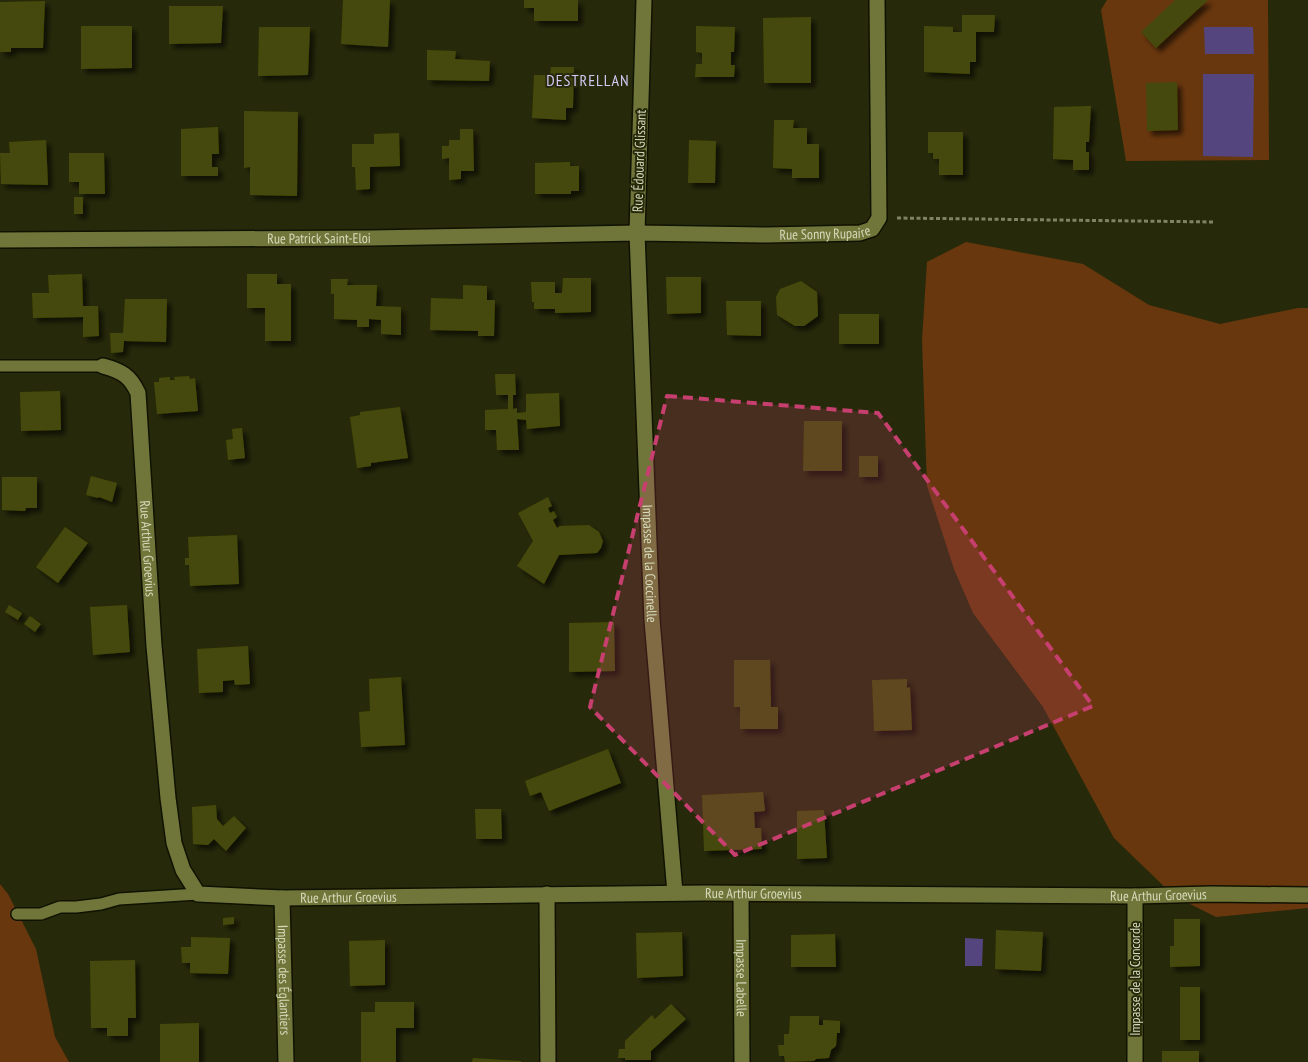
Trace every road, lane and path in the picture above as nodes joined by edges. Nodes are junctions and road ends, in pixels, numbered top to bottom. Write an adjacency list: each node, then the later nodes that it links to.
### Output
1 (644, 0): 5 (street, Rue Édouard Glissant)
2 (877, 0): 3 (street, Rue Sonny Rupaire)
3 (879, 218): 4 (path); 5 (street, Rue Sonny Rupaire)
4 (1214, 222)
5 (637, 233): 6 (street, Rue Patrick Saint-Eloi); 9 (street, Impasse de la Coccinelle)
6 (0, 240)
7 (0, 366): 8 (lane)
8 (103, 366): 10 (street, Rue Arthur Groevius)
9 (675, 893): 11 (street, Rue Arthur Groevius); 12 (street, Rue Arthur Groevius)
10 (198, 894): 15 (street, Rue Arthur Groevius); 16 (lane, Rue Arthur Groevius)
11 (547, 894): 15 (street, Rue Arthur Groevius); 18 (street)
12 (741, 894): 14 (street, Rue Arthur Groevius); 19 (street, Impasse Labelle)
13 (1308, 895): 14 (street, Rue Arthur Groevius)
14 (1136, 896): 20 (street, Impasse de la Concorde)
15 (282, 898): 17 (street, Impasse des Églantiers)
16 (17, 914)
17 (286, 1062)
18 (548, 1062)
19 (742, 1062)
20 (1135, 1062)

